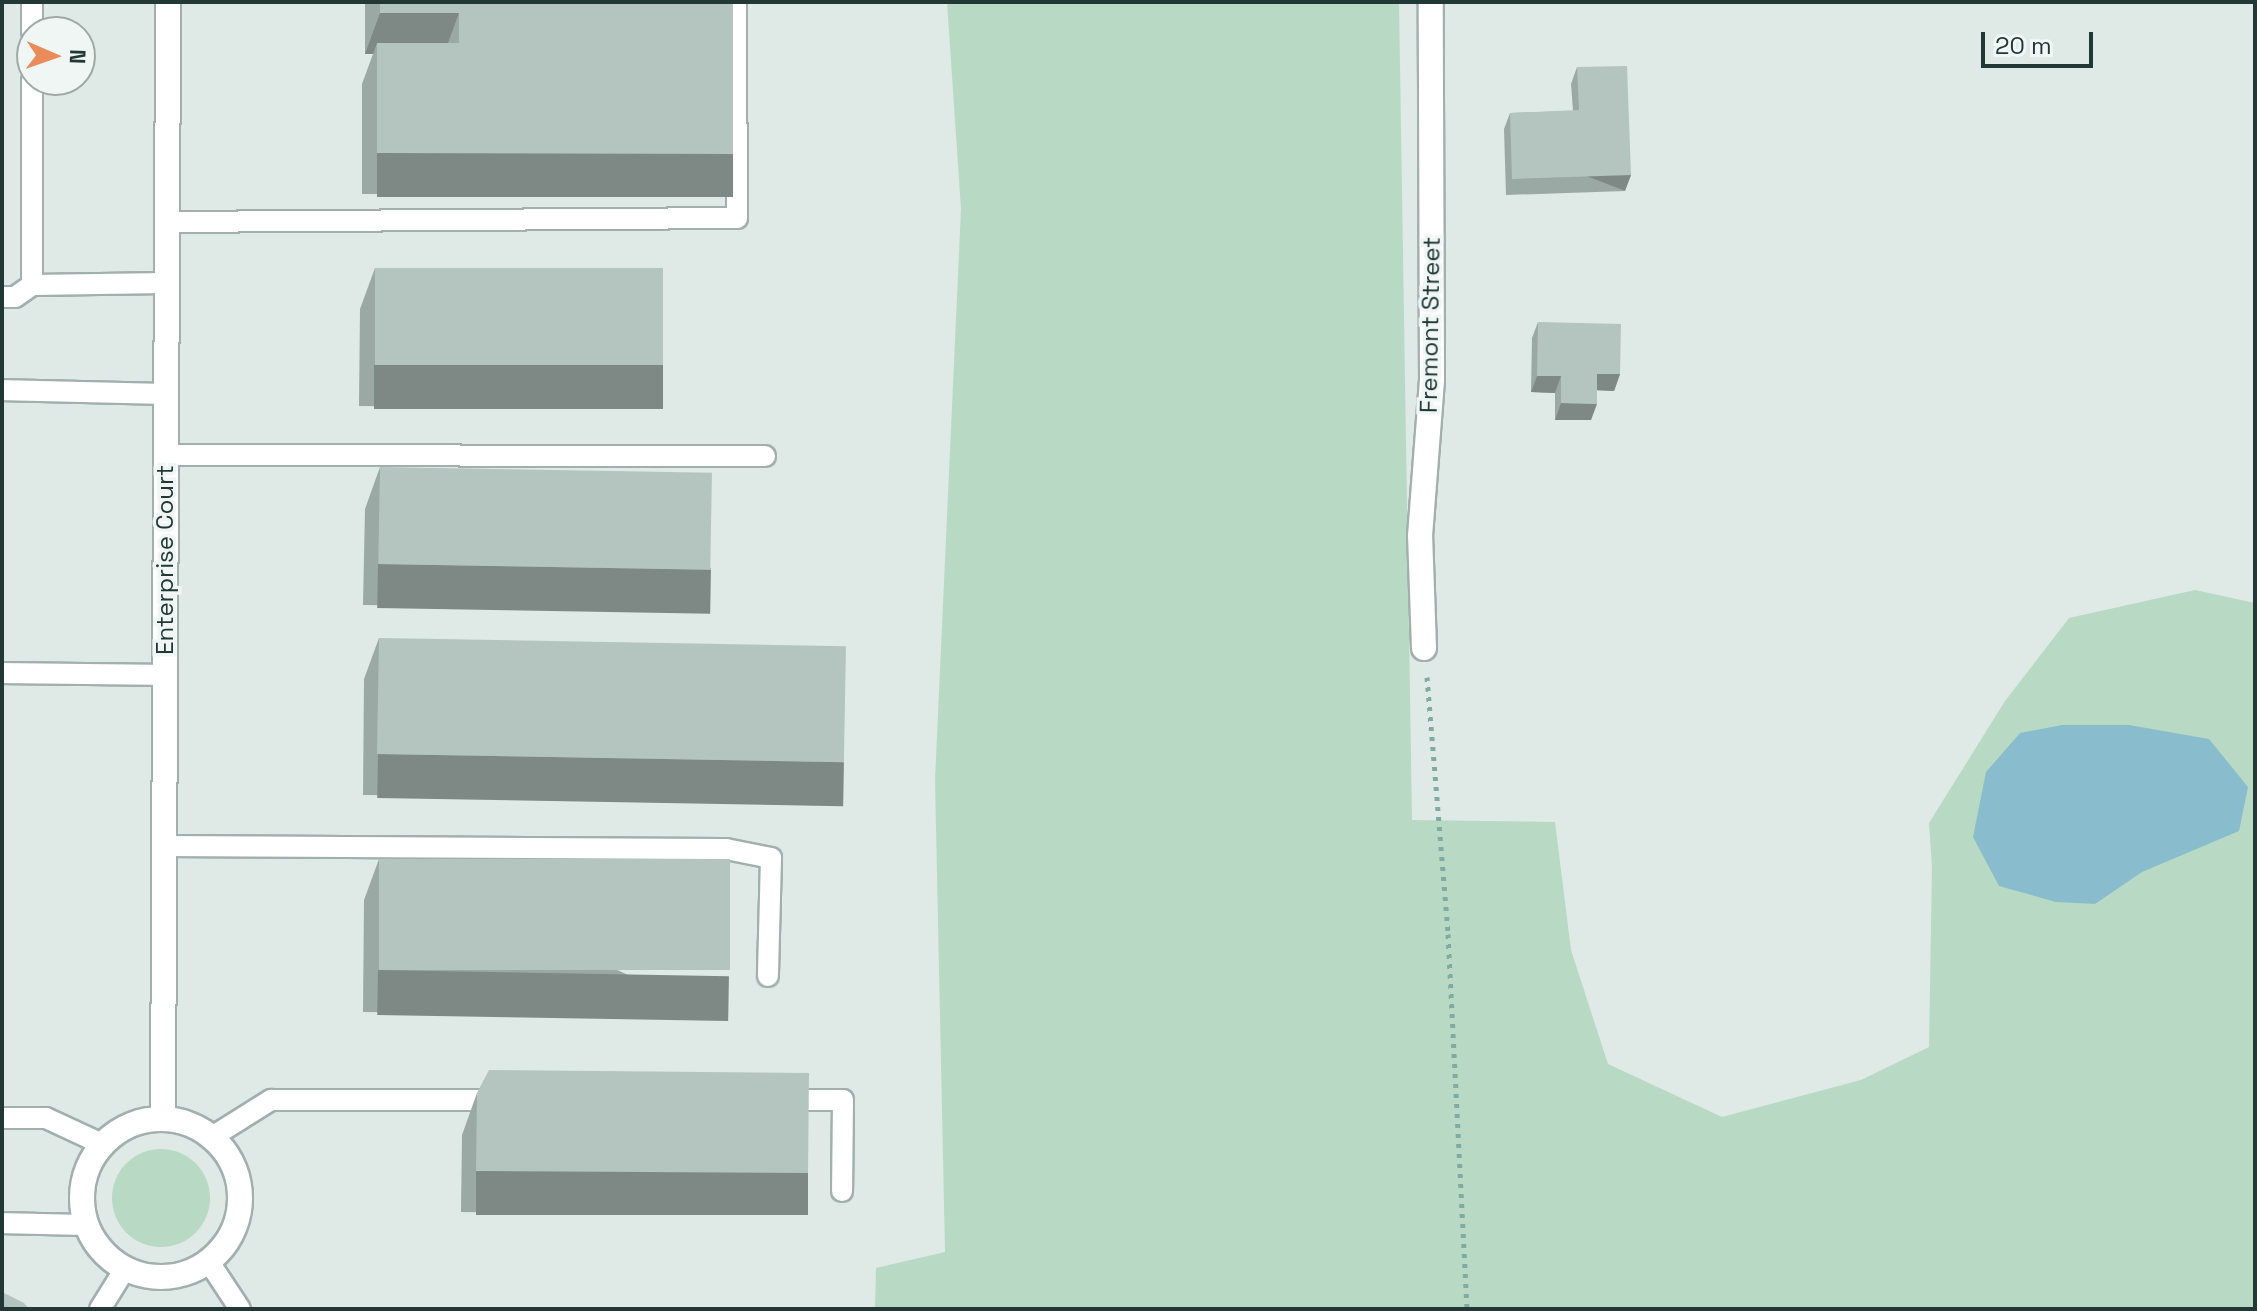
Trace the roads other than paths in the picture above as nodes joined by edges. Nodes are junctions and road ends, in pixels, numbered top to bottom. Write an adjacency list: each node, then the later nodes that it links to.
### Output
1 (168, 2): 5 (street, Enterprise Court)
2 (736, 2): 5 (lane)
3 (1431, 2): 13 (street, Fremont Street)
4 (32, 96): 7 (lane)
5 (167, 222): 6 (street, Enterprise Court)
6 (166, 283): 7 (lane); 10 (street, Enterprise Court)
7 (32, 285): 8 (lane)
8 (2, 297)
9 (2, 390): 10 (lane)
10 (166, 394): 11 (street, Enterprise Court)
11 (165, 455): 12 (lane); 15 (street, Enterprise Court)
12 (765, 456)
13 (1424, 648)
14 (2, 673): 15 (lane)
15 (164, 675): 16 (street, Enterprise Court)
16 (163, 846): 17 (lane); 21 (street, Enterprise Court)
17 (768, 976)
18 (525, 1100): 22 (lane)
19 (764, 1100): 24 (lane)
20 (2, 1118): 23 (lane)
21 (163, 1118): 22 (street); 23 (street)
22 (212, 1137): 27 (street)
23 (102, 1144): 26 (street)
24 (842, 1191)
25 (2, 1223): 26 (lane)
26 (86, 1225): 28 (street)
27 (209, 1262): 28 (street); 30 (lane)
28 (125, 1269): 29 (lane)
29 (100, 1309)
30 (240, 1309)

